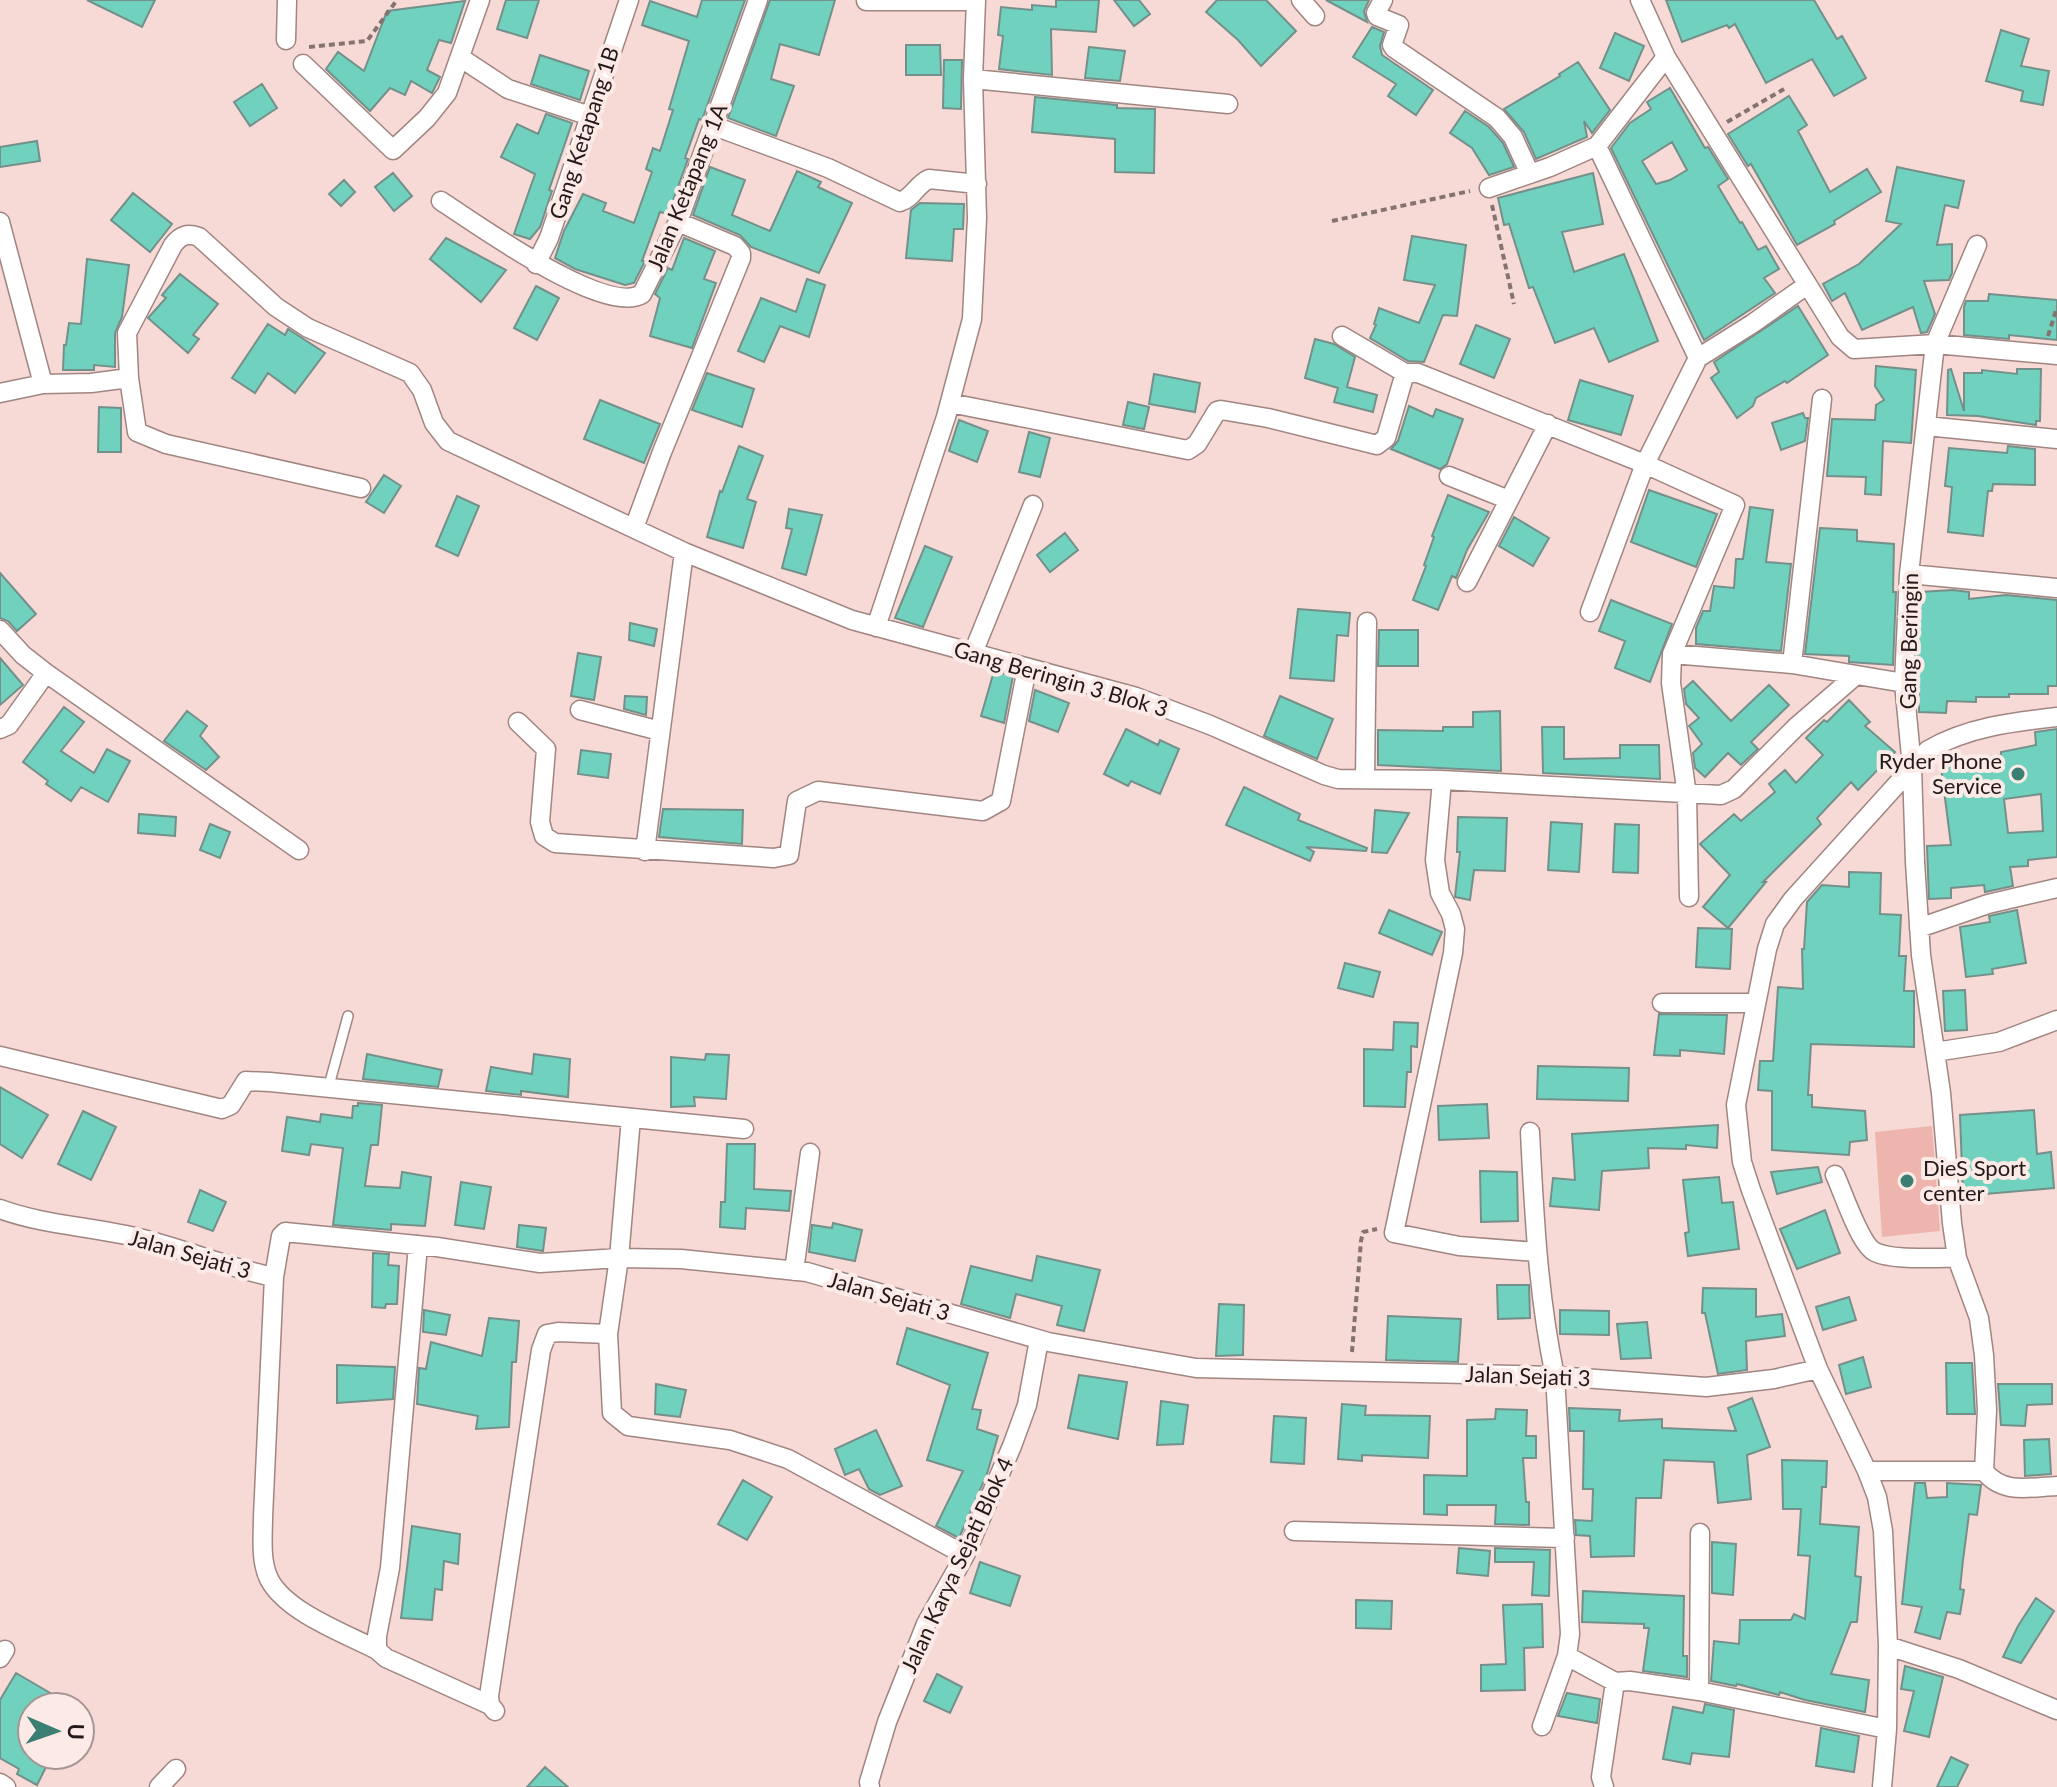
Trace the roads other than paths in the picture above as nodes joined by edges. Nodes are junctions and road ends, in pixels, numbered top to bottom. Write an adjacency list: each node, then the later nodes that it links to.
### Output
1 (287, 0): 11 (street)
2 (480, 0): 13 (street)
3 (629, 0): 17 (street, Gang Ketapang 1B)
4 (758, 0): 18 (street, Jalan Ketapang 1A)
5 (976, 0): 9 (street); 15 (street)
6 (1301, 0): 10 (street)
7 (1383, 0): 20 (street)
8 (1640, 0): 12 (street)
9 (866, 1)
10 (1315, 16)
11 (286, 40)
12 (1666, 57): 19 (street); 28 (street)
13 (461, 58): 14 (street); 17 (street)
14 (303, 64)
15 (973, 79): 16 (street); 21 (street)
16 (1228, 104)
17 (590, 116): 27 (street, Gang Ketapang 1B)
18 (714, 126): 21 (street); 25 (street, Jalan Ketapang 1A)
19 (1597, 146): 20 (street); 32 (street)
20 (1530, 174): 22 (street)
21 (977, 184): 38 (street)
22 (1489, 188)
23 (441, 201): 27 (street, Jalan Ketapang 1A)
24 (0, 222): 35 (street)
25 (678, 222): 27 (street, Jalan Ketapang 1A); 47 (street)
26 (1977, 245): 30 (street, Gang Beringin)
27 (536, 264)
28 (1807, 285): 30 (street); 32 (street)
29 (1342, 336): 33 (street)
30 (1935, 344): 31 (street); 40 (street, Gang Beringin)
31 (2050, 354)
32 (1698, 358): 42 (street)
33 (1405, 373): 38 (street); 39 (street)
34 (129, 378): 35 (street); 44 (street); 47 (street, Gang Beringin 3 Blok 3)
35 (43, 384): 36 (street)
36 (0, 393)
37 (1822, 399): 58 (street)
38 (950, 403): 54 (street)
39 (1548, 424): 42 (street); 45 (street)
40 (1926, 426): 41 (street); 49 (street, Gang Beringin)
41 (2057, 439)
42 (1645, 464): 52 (street); 57 (street)
43 (1449, 476): 45 (street)
44 (361, 488)
45 (1509, 500): 50 (street)
46 (1033, 505): 56 (street)
47 (634, 528): 48 (street, Gang Beringin 3 Blok 3)
48 (684, 552): 54 (street, Gang Beringin 3 Blok 3); 67 (street)
49 (1909, 574): 51 (street); 62 (street, Gang Beringin)
50 (1467, 582)
51 (2057, 588)
52 (1590, 612)
53 (1367, 622): 69 (street)
54 (876, 627): 56 (street, Gang Beringin 3 Blok 3)
55 (0, 630): 60 (street)
56 (973, 653): 59 (street, Gang Beringin 3 Blok 3)
57 (1672, 654): 58 (street); 71 (street)
58 (1792, 664): 61 (street)
59 (1027, 668): 69 (street, Gang Beringin 3 Blok 3); 73 (street)
60 (46, 673): 66 (street); 72 (street)
61 (1855, 676): 62 (street); 71 (street, Gang Beringin 3 Blok 3)
62 (1904, 683): 68 (street, Gang Beringin)
63 (580, 710): 67 (street)
64 (2057, 717): 68 (street)
65 (518, 722): 73 (street)
66 (0, 729)
67 (660, 731): 73 (street)
68 (1912, 767): 76 (street, Gang Beringin); 78 (street)
69 (1365, 779): 70 (street, Gang Beringin 3 Blok 3)
70 (1442, 780): 71 (street, Gang Beringin 3 Blok 3); 91 (street)
71 (1687, 795): 75 (street)
72 (299, 850)
73 (645, 851)
74 (2057, 888): 76 (street)
75 (1689, 897)
76 (1919, 928): 81 (street, Gang Beringin)
77 (1662, 1003): 78 (street)
78 (1756, 1003): 98 (street)
79 (348, 1016): 83 (lane)
80 (2057, 1020): 81 (street)
81 (1935, 1052): 93 (street, Gang Beringin)
82 (0, 1056): 83 (street)
83 (328, 1089): 84 (street)
84 (631, 1118): 85 (street); 92 (street)
85 (744, 1129)
86 (1530, 1132): 91 (street)
87 (810, 1153): 94 (street)
88 (1835, 1175): 93 (street)
89 (0, 1209): 95 (street, Jalan Sejati 3)
90 (418, 1245): 92 (street, Jalan Sejati 3); 95 (street, Jalan Sejati 3); 108 (street)
91 (1537, 1252): 99 (street)
92 (619, 1258): 94 (street, Jalan Sejati 3); 96 (street)
93 (1957, 1258): 101 (street, Gang Beringin)
94 (794, 1271): 97 (street, Jalan Sejati 3)
95 (274, 1277): 108 (street)
96 (608, 1334): 106 (street); 108 (street)
97 (1039, 1340): 99 (street, Jalan Sejati 3); 106 (street, Jalan Karya Sejati Blok 4)
98 (1818, 1369): 99 (street, Jalan Sejati 3); 100 (street)
99 (1555, 1376): 105 (street)
100 (1867, 1471): 101 (street); 107 (street)
101 (1984, 1471): 102 (street)
102 (2057, 1486)
103 (1294, 1531): 105 (street)
104 (1700, 1533): 111 (street)
105 (1565, 1538): 109 (street)
106 (965, 1555): 119 (street, Jalan Karya Sejati Blok 4)
107 (1888, 1646): 112 (street); 114 (street)
108 (377, 1650)
109 (1567, 1656): 110 (street); 113 (street)
110 (1615, 1682): 111 (street); 120 (street)
111 (1699, 1691): 114 (street)
112 (2057, 1710)
113 (1542, 1726)
114 (1887, 1729): 121 (street)
115 (176, 1769): 118 (street)
116 (0, 1783): 117 (street)
117 (6, 1787)
118 (159, 1787)
119 (870, 1787)
120 (1604, 1787)
121 (1882, 1787)

